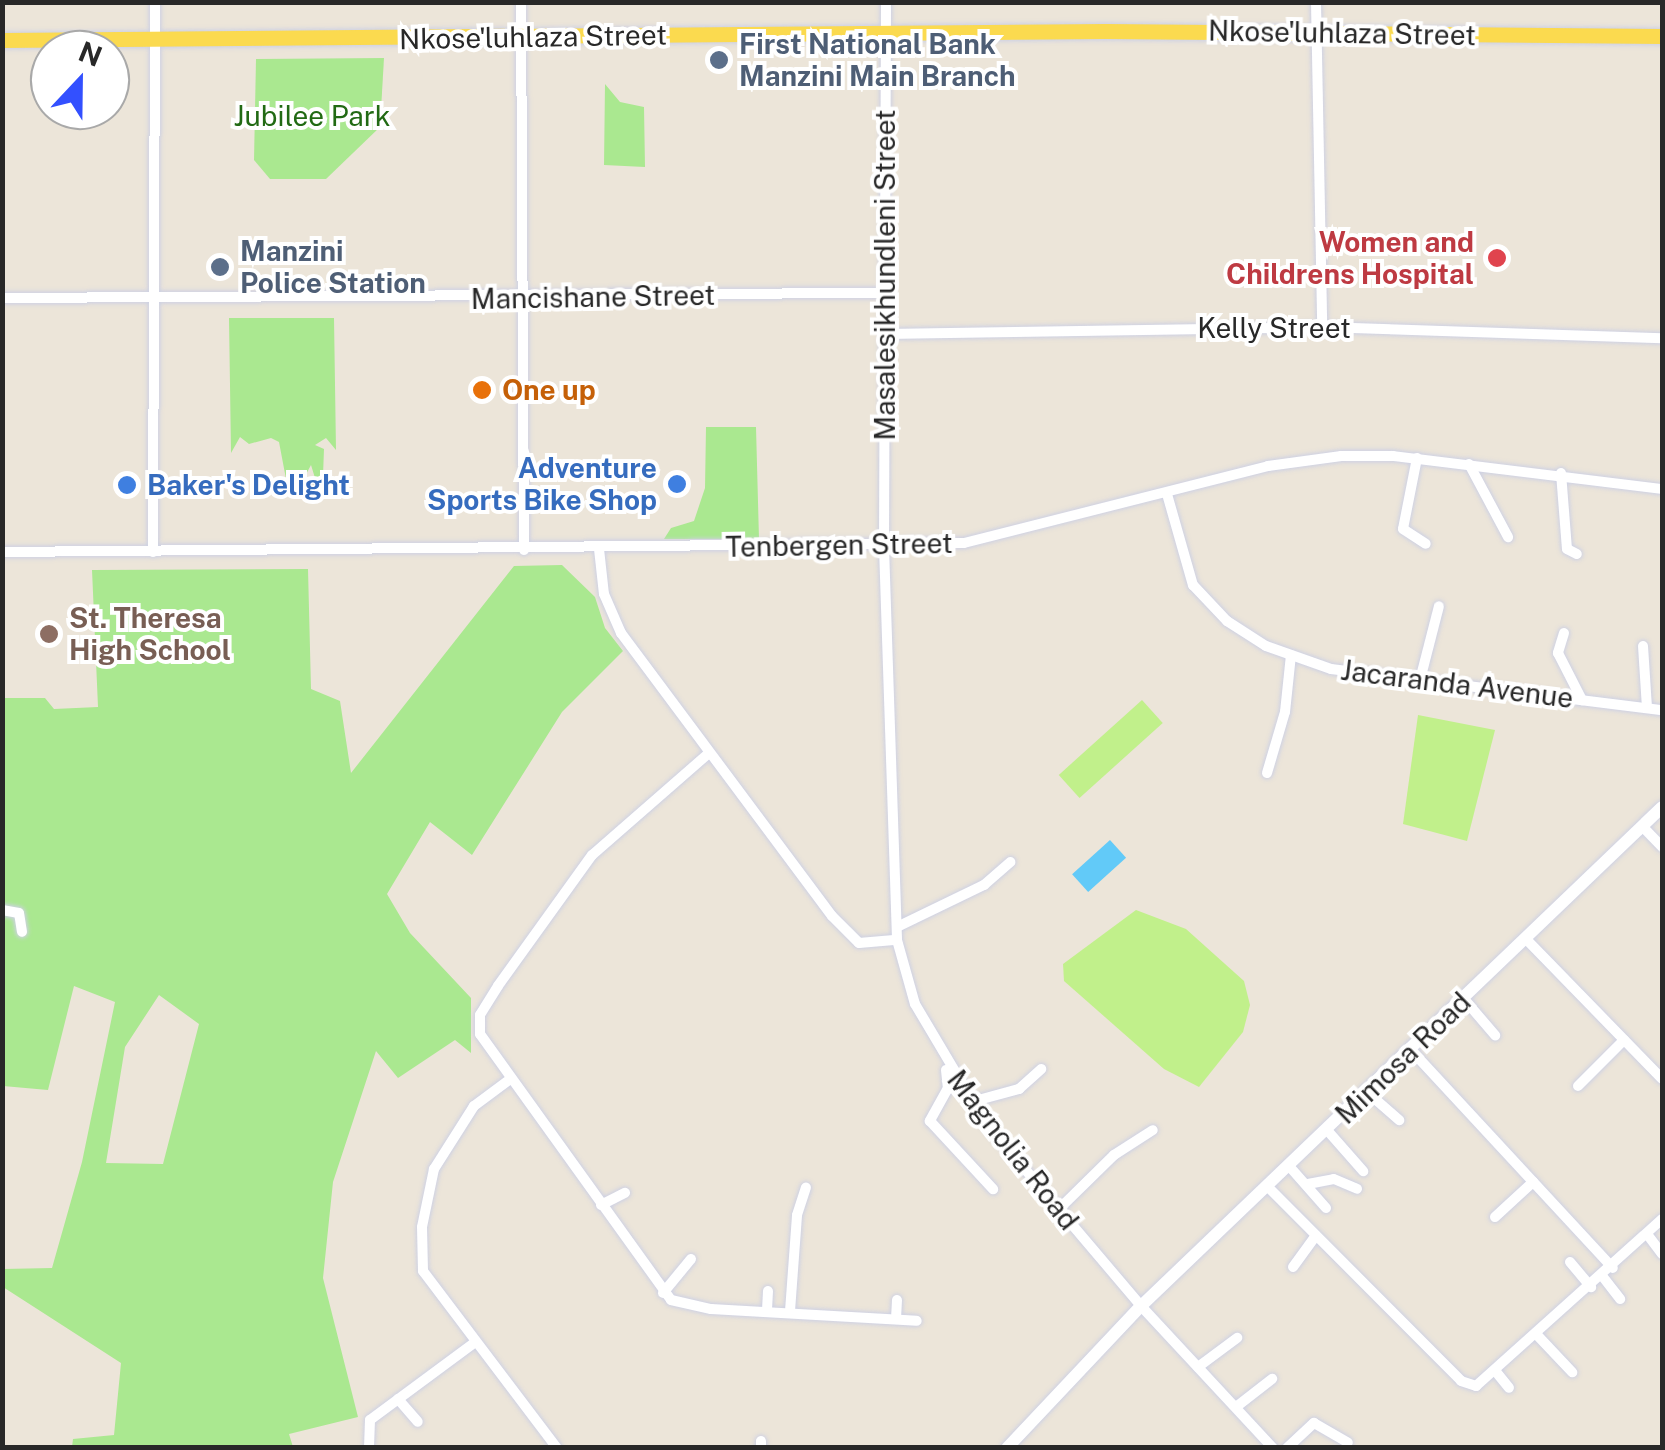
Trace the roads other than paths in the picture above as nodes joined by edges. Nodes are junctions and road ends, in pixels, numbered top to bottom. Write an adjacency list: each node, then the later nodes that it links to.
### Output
1 (155, 2): 9 (street)
2 (521, 2): 6 (street)
3 (886, 2): 7 (street, Masalesikhundleni Street)
4 (1316, 2): 5 (street)
5 (1316, 32): 7 (main road, Nkose'luhlaza Street); 8 (main road, Nkose'luhlaza Street); 15 (street)
6 (519, 34): 7 (main road, Nkose'luhlaza Street); 9 (main road, Nkose'luhlaza Street); 12 (street)
7 (886, 35): 11 (street, Masalesikhundleni Street)
8 (1662, 36)
9 (155, 38): 10 (main road, Nkose'luhlaza Street); 14 (street)
10 (2, 40)
11 (883, 292): 12 (street, Mancishane Street); 16 (street, Masalesikhundleni Street)
12 (524, 296): 14 (street, Mancishane Street); 27 (street)
13 (2, 298): 14 (street, Mancishane Street)
14 (155, 300): 29 (street)
15 (1322, 326): 16 (street, Kelly Street); 17 (street, Kelly Street)
16 (885, 334): 25 (street, Masalesikhundleni Street)
17 (1662, 338)
18 (1417, 458): 19 (street, Tenbergen Street); 22 (street, Tenbergen Street); 24 (street)
19 (1469, 464): 20 (street, Tenbergen Street); 23 (street)
20 (1561, 474): 21 (street, Tenbergen Street); 30 (street)
21 (1662, 489)
22 (1166, 494): 25 (street, Tenbergen Street); 34 (street, Jacaranda Avenue)
23 (1508, 537)
24 (1426, 544)
25 (884, 547): 26 (street, Tenbergen Street); 46 (street, Magnolia Road)
26 (599, 549): 27 (street, Tenbergen Street); 39 (street)
27 (524, 550): 29 (street, Tenbergen Street)
28 (2, 552): 29 (street, Tenbergen Street)
29 (154, 552)
30 (1577, 554)
31 (1439, 606): 35 (street)
32 (1564, 633): 36 (street)
33 (1642, 646): 37 (street)
34 (1291, 655): 35 (street, Jacaranda Avenue); 40 (street)
35 (1420, 680): 36 (street, Jacaranda Avenue)
36 (1582, 700): 37 (street, Jacaranda Avenue)
37 (1646, 708): 38 (street, Jacaranda Avenue)
38 (1662, 710)
39 (709, 753): 49 (street); 57 (street)
40 (1267, 773)
41 (1662, 807): 42 (street, Mimosa Road)
42 (1642, 826): 43 (street); 48 (street, Mimosa Road)
43 (1662, 847)
44 (1010, 862): 46 (street)
45 (2, 910): 47 (street)
46 (897, 927): 49 (street, Magnolia Road)
47 (22, 932)
48 (1526, 939): 50 (street, Mimosa Road); 52 (street)
49 (897, 940): 54 (street, Magnolia Road)
50 (1464, 1000): 51 (street); 53 (street, Mimosa Road)
51 (1495, 1035)
52 (1624, 1040): 56 (street); 58 (street)
53 (1411, 1050): 59 (street, Mimosa Road); 66 (street)
54 (945, 1064): 60 (street, Magnolia Road); 70 (street)
55 (1041, 1069): 60 (street)
56 (1662, 1079)
57 (508, 1080): 73 (street); 100 (street)
58 (1578, 1086)
59 (1367, 1092): 61 (street); 63 (street, Mimosa Road)
60 (971, 1102): 75 (street, Magnolia Road)
61 (1400, 1120)
62 (1154, 1130): 75 (street)
63 (1326, 1130): 64 (street, Mimosa Road); 65 (street)
64 (1289, 1166): 67 (street); 68 (street, Mimosa Road)
65 (1363, 1171)
66 (1533, 1182): 76 (street); 84 (street)
67 (1308, 1184): 71 (street); 74 (street)
68 (1268, 1186): 78 (street); 92 (street, Mimosa Road)
69 (806, 1187): 94 (street)
70 (994, 1189)
71 (1357, 1189)
72 (625, 1193): 73 (street)
73 (601, 1205): 88 (street)
74 (1326, 1208)
75 (1058, 1210): 92 (street, Magnolia Road)
76 (1495, 1218)
77 (1662, 1219): 79 (street)
78 (1316, 1234): 83 (street); 103 (street)
79 (1647, 1234): 80 (street); 84 (street)
80 (1662, 1254)
81 (691, 1259): 88 (street)
82 (1570, 1262): 86 (street)
83 (1294, 1267)
84 (1613, 1268): 85 (street)
85 (1603, 1276): 86 (street); 90 (street)
86 (1591, 1288): 98 (street)
87 (768, 1291): 93 (street)
88 (663, 1294): 93 (street)
89 (826, 1298): 95 (street)
90 (1620, 1299)
91 (898, 1300): 96 (street)
92 (1141, 1306): 101 (street, Magnolia Road); 112 (street, Mimosa Road)
93 (767, 1310): 94 (street)
94 (790, 1311): 95 (street)
95 (826, 1314): 96 (street)
96 (896, 1319): 97 (street)
97 (918, 1320)
98 (1538, 1336): 102 (street); 103 (street)
99 (1237, 1338): 101 (street)
100 (474, 1344): 106 (street); 111 (street)
101 (1198, 1367): 107 (street, Magnolia Road)
102 (1572, 1372)
103 (1498, 1373): 105 (street)
104 (1272, 1379): 107 (street)
105 (1509, 1388)
106 (398, 1399): 108 (street); 110 (street)
107 (1236, 1407): 113 (street, Magnolia Road)
108 (418, 1422)
109 (1348, 1443): 114 (street)
110 (369, 1448)
111 (556, 1448)
112 (1007, 1448)
113 (1273, 1448)
114 (1287, 1448)

